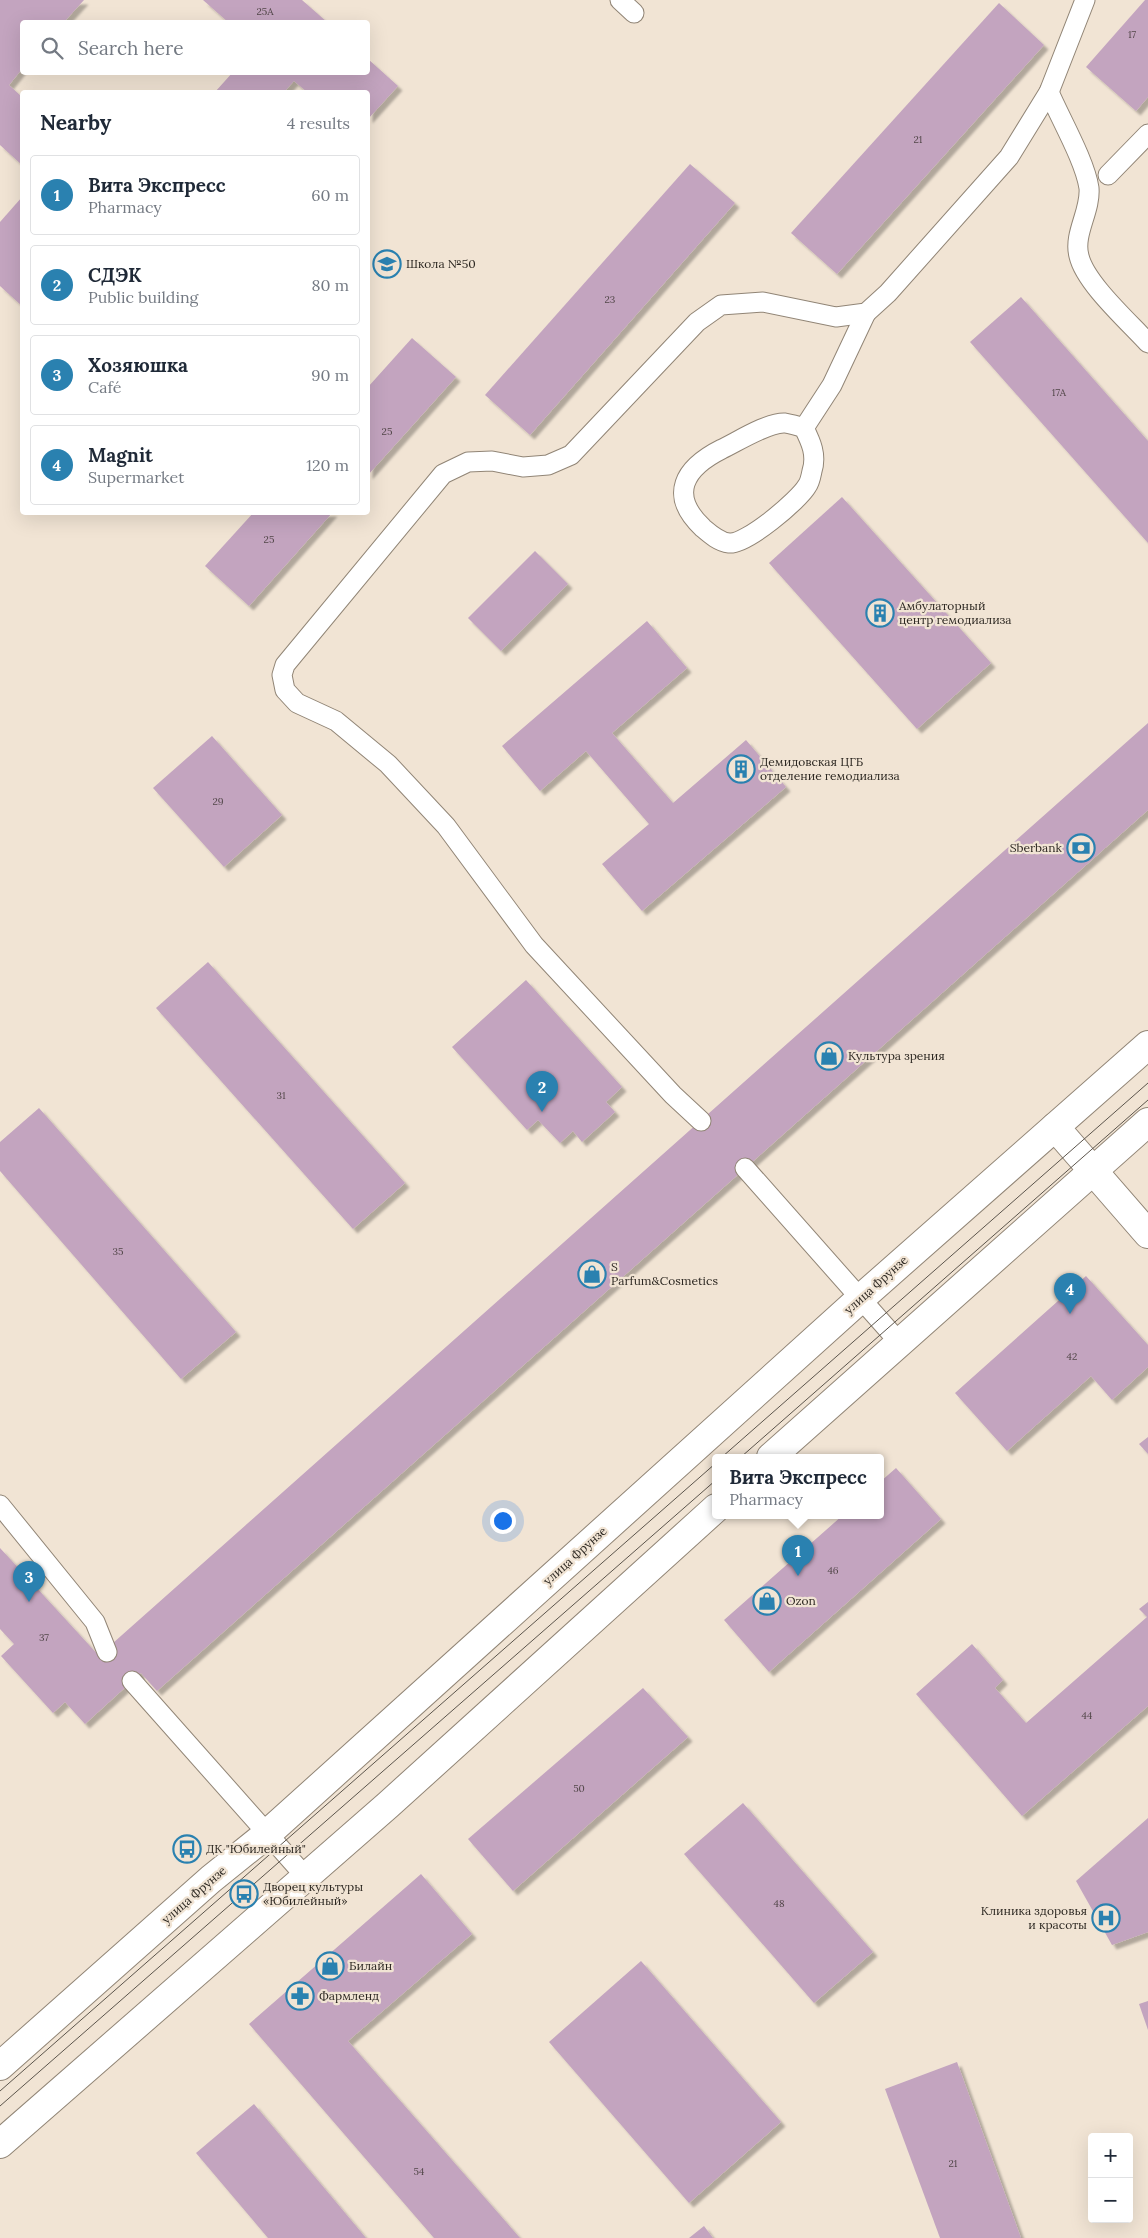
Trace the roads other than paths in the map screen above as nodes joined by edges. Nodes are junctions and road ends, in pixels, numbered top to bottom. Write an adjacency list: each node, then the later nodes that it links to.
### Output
1 (620, 0): 3 (lane)
2 (1085, 0): 4 (lane)
3 (634, 13)
4 (1049, 92): 7 (lane); 8 (lane)
5 (1148, 134): 6 (lane)
6 (1108, 175)
7 (866, 313): 9 (lane); 11 (lane)
8 (1148, 343)
9 (804, 428): 9 (lane)
10 (1148, 1045): 13 (main road, улица Фрунзе)
11 (701, 1121)
12 (1148, 1122): 15 (main road)
13 (1055, 1127): 15 (main road); 17 (main road, улица Фрунзе)
14 (745, 1168): 17 (lane)
15 (1092, 1170): 16 (main road); 18 (main road)
16 (1148, 1234)
17 (860, 1299): 18 (lane); 24 (main road, улица Фрунзе)
18 (898, 1342): 19 (main road)
19 (774, 1454)
20 (0, 1506): 22 (lane)
21 (712, 1512): 25 (main road)
22 (107, 1652)
23 (132, 1682): 24 (lane)
24 (267, 1834): 25 (lane); 26 (main road, улица Фрунзе)
25 (305, 1876): 27 (main road)
26 (0, 2066)
27 (0, 2144)

